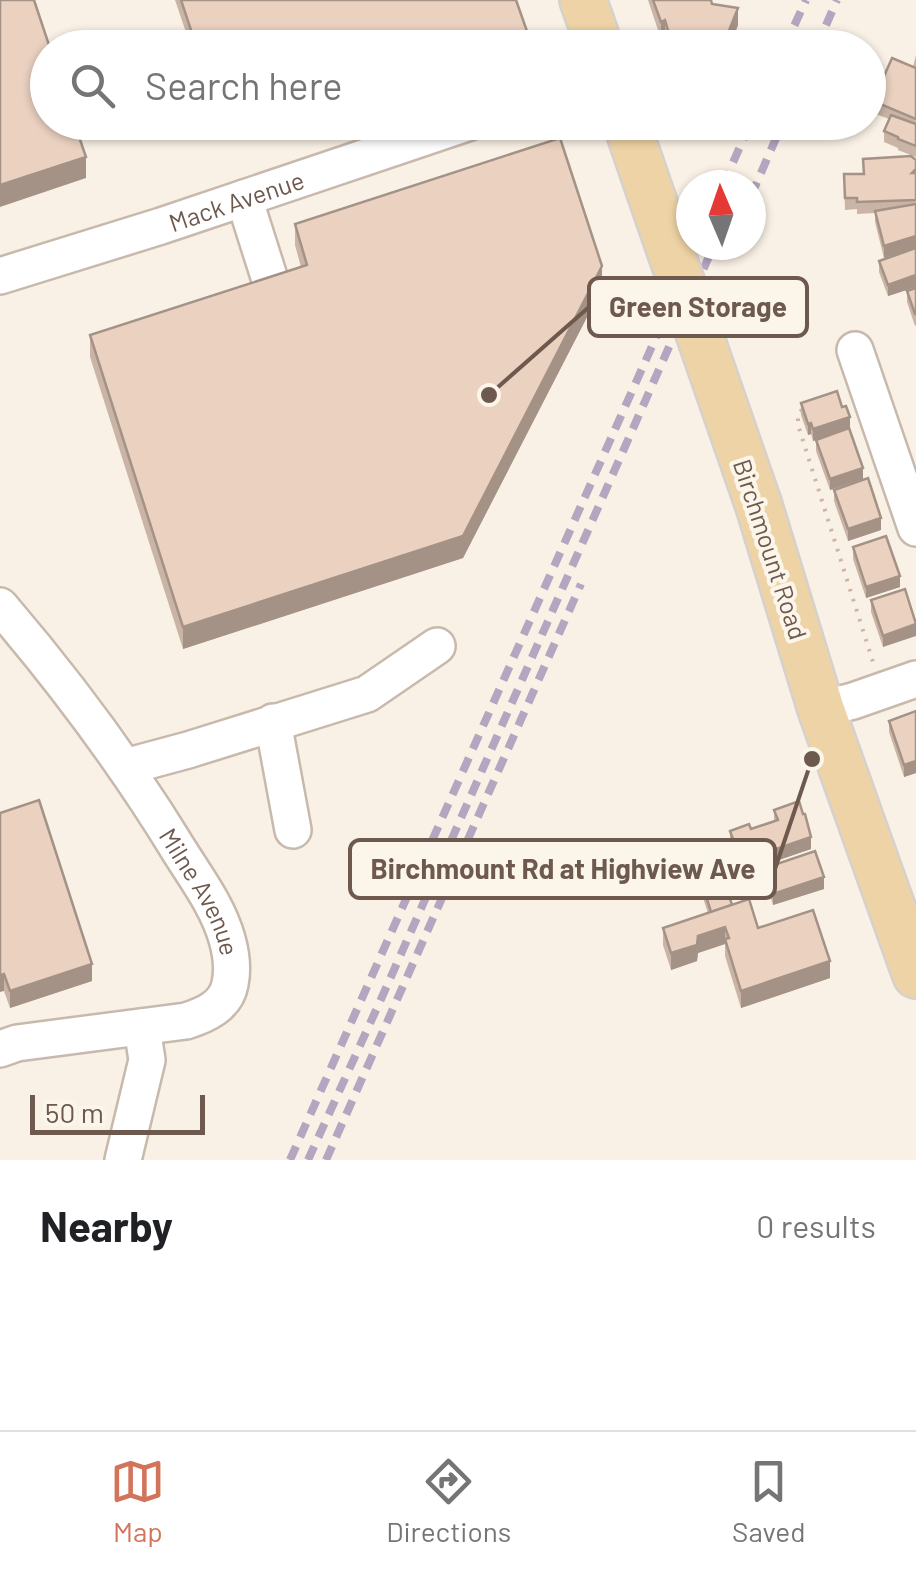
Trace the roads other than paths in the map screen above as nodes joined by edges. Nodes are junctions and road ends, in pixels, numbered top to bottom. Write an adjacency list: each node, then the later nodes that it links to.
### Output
1 (583, 0): 2 (main road)
2 (594, 30)
3 (416, 140): 5 (street, Mack Avenue)
4 (633, 142): 13 (main road, Birchmount Road, bridge)
5 (244, 198): 6 (street, Mack Avenue); 7 (street)
6 (0, 276)
7 (270, 280)
8 (855, 350): 9 (street)
9 (916, 528)
10 (0, 606): 15 (street, Milne Avenue)
11 (437, 646): 14 (street)
12 (916, 679): 13 (street)
13 (820, 709): 17 (main road, Birchmount Road)
14 (272, 722): 15 (street); 16 (street)
15 (125, 767): 18 (street, Milne Avenue)
16 (293, 830)
17 (916, 975)
18 (142, 1027): 19 (street, Milne Avenue); 20 (street)
19 (0, 1049)
20 (122, 1160)

